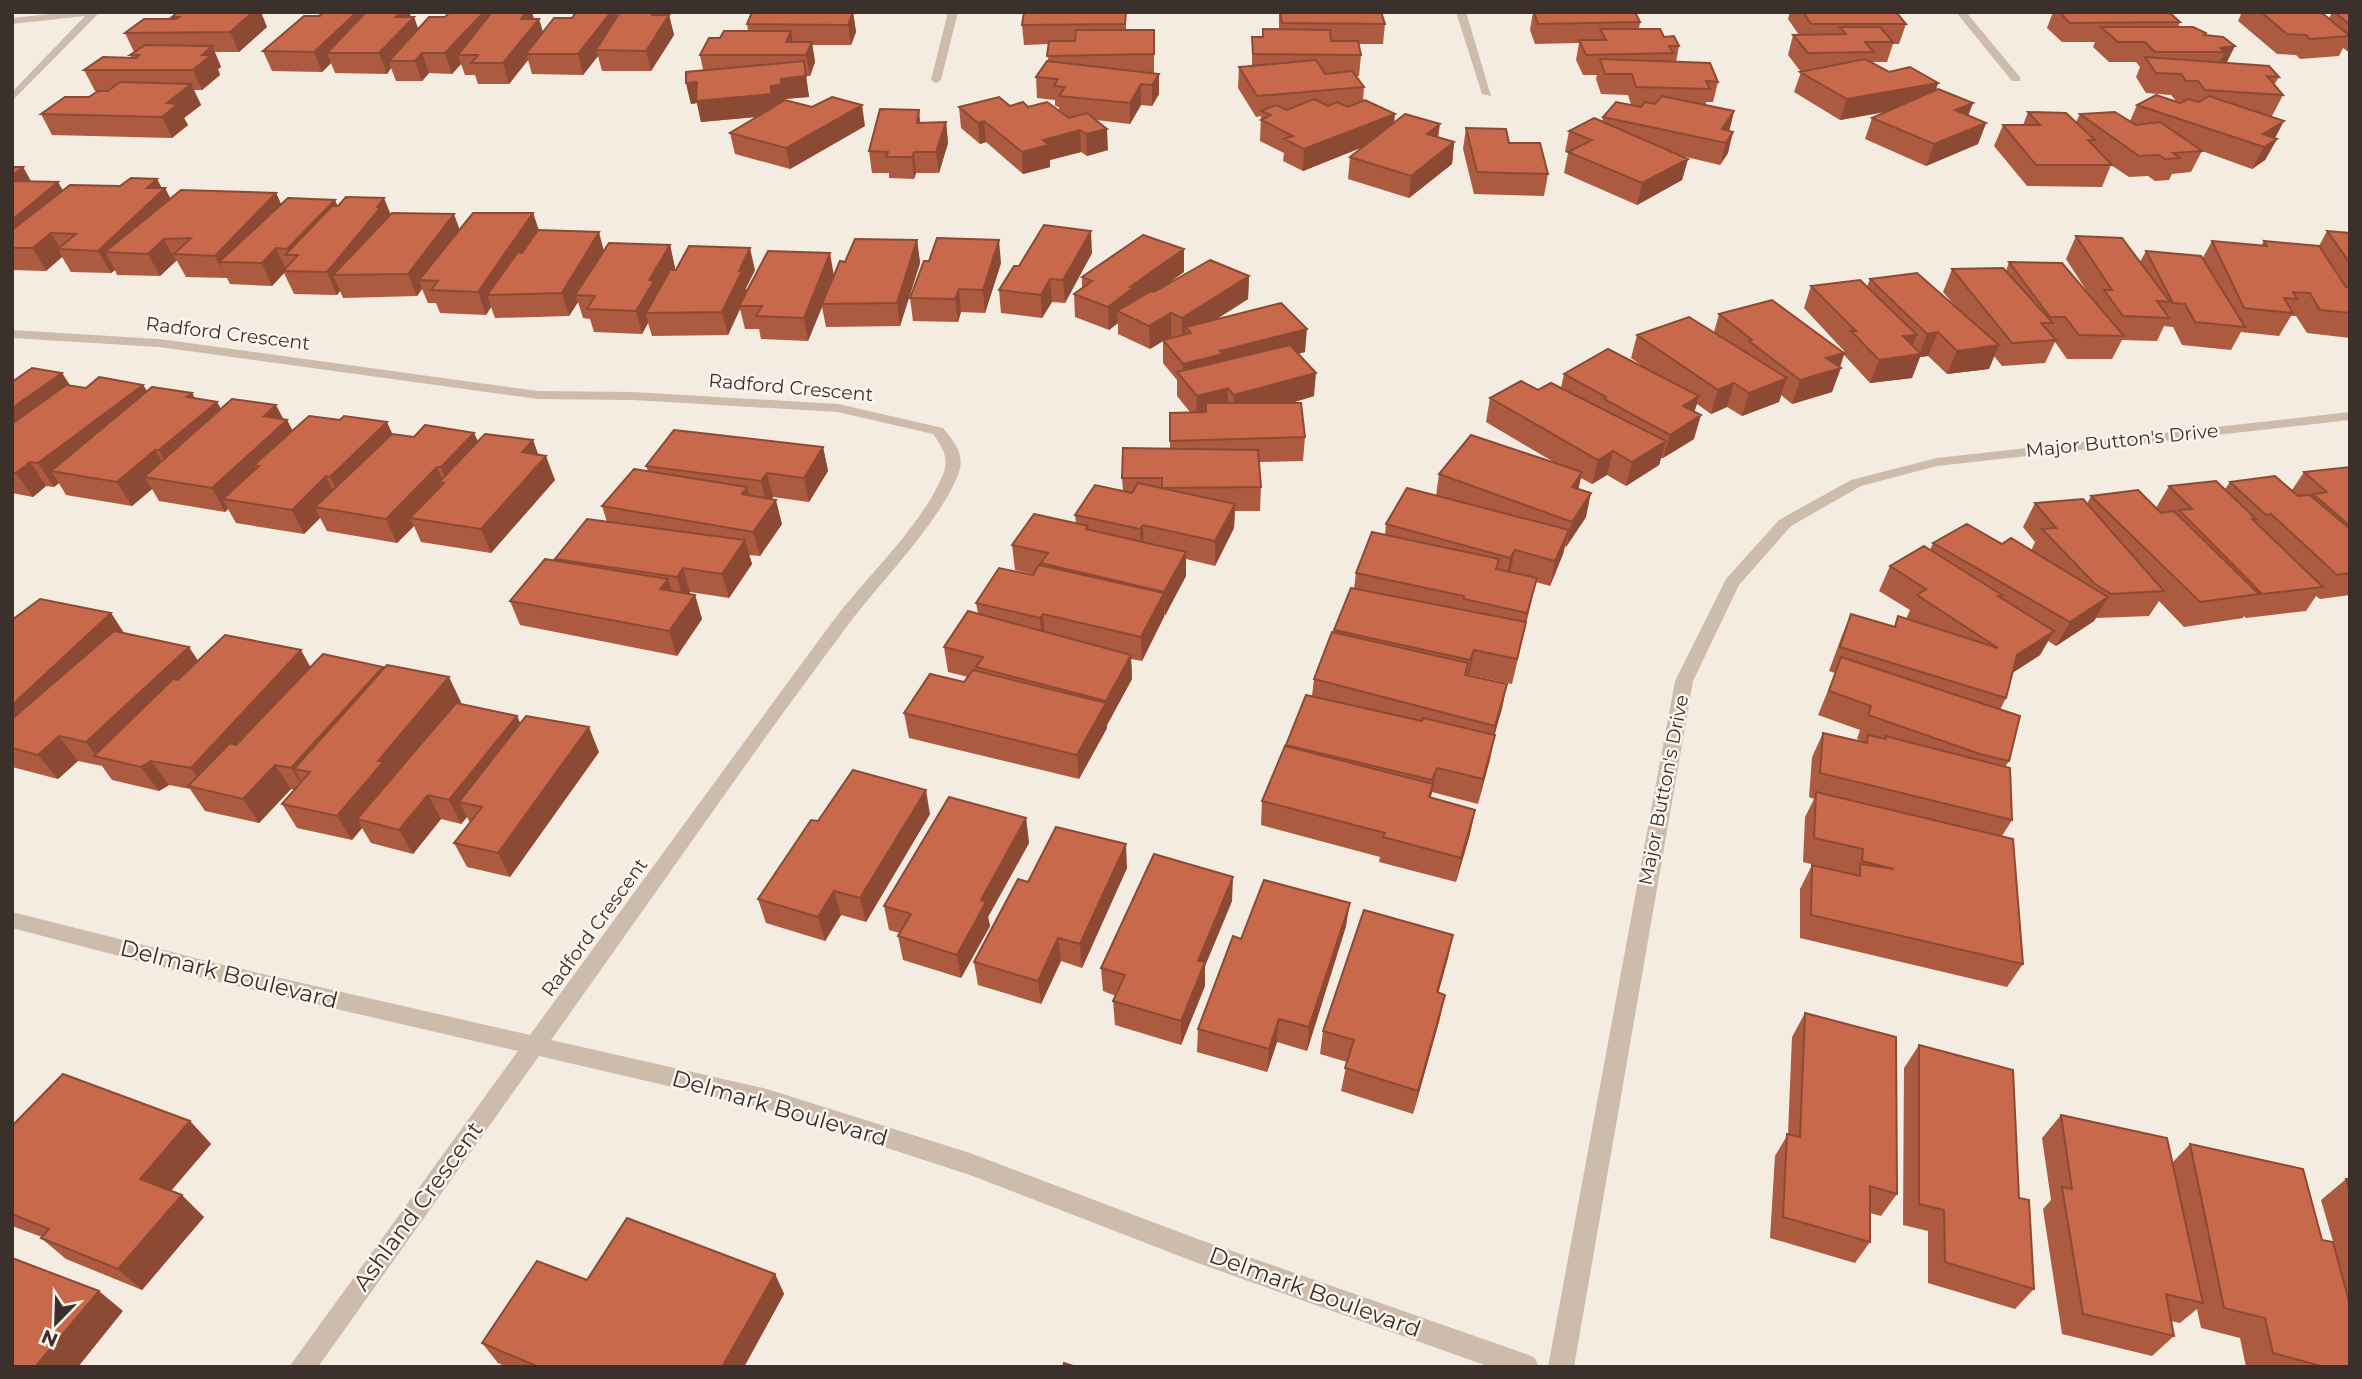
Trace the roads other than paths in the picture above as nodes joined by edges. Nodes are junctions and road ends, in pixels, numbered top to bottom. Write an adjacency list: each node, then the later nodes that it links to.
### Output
1 (101, 12): 5 (street)
2 (953, 12): 8 (street)
3 (1461, 12): 9 (street)
4 (1961, 12): 7 (street)
5 (94, 13): 6 (street); 10 (street)
6 (12, 21)
7 (2016, 79)
8 (936, 80)
9 (1487, 94)
10 (12, 98)
11 (12, 334): 14 (street, Radford Crescent)
12 (2350, 416): 17 (street, Major Button's Drive)
13 (12, 920): 14 (street, Delmark Boulevard)
14 (533, 1045): 15 (street, Ashland Crescent); 16 (street, Delmark Boulevard)
15 (302, 1367)
16 (1525, 1367)
17 (1561, 1367)

